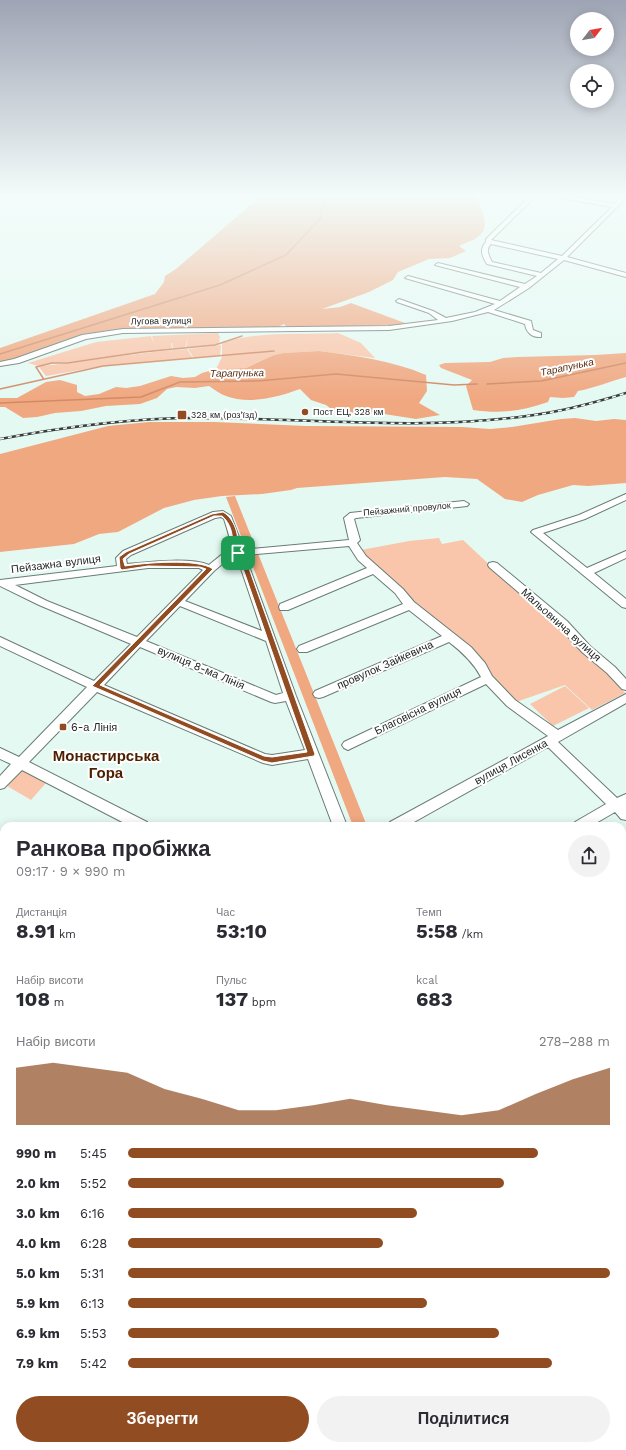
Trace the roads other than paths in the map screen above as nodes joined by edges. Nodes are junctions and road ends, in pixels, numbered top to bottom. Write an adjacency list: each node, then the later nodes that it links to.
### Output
1 (492, 264): 5 (street)
2 (556, 264): 5 (street)
3 (584, 264): 6 (street)
4 (438, 265): 8 (street)
5 (543, 275): 8 (street)
6 (626, 275)
7 (408, 278): 10 (street)
8 (527, 287): 10 (street)
9 (399, 301): 12 (street)
10 (500, 303): 11 (street)
11 (488, 310): 12 (street, Лугова вулиця); 13 (street)
12 (444, 320): 14 (street, Лугова вулиця)
13 (538, 335)
14 (0, 364)
15 (626, 497): 24 (street)
16 (464, 504): 17 (street, Пейзажний провулок)
17 (354, 541): 18 (street); 22 (street)
18 (236, 551): 21 (street); 23 (street); 31 (street)
19 (626, 554): 24 (street)
20 (493, 565): 37 (street, Мальовнича вулиця)
21 (122, 568): 23 (street, Пейзажна вулиця); 25 (street, Пейзажна вулиця)
22 (374, 568): 28 (street); 29 (street)
23 (210, 569): 26 (street)
24 (587, 572): 27 (street)
25 (1, 583): 33 (street, вулиця 8-ма Лінія)
26 (179, 602): 31 (street); 33 (street)
27 (626, 604)
28 (410, 605): 30 (street); 34 (street)
29 (284, 607)
30 (450, 637): 35 (street); 38 (street, провулок Зайкевича)
31 (271, 638): 39 (street)
32 (0, 641): 36 (street)
33 (139, 642): 36 (street); 39 (street, вулиця 8-ма Лінія)
34 (303, 649)
35 (488, 679): 41 (street); 42 (street, Благовісна вулиця)
36 (95, 686): 44 (street); 45 (street)
37 (626, 686)
38 (319, 694)
39 (290, 696): 44 (street)
40 (626, 698): 41 (street, вулиця Лисенка)
41 (553, 738): 47 (street); 51 (street, вулиця Лисенка)
42 (348, 745)
43 (0, 753): 45 (street)
44 (311, 754): 50 (street)
45 (20, 764): 46 (street); 49 (street)
46 (0, 784)
47 (621, 802): 48 (street); 52 (street)
48 (626, 815)
49 (134, 822)
50 (338, 822)
51 (402, 822)
52 (587, 822)

